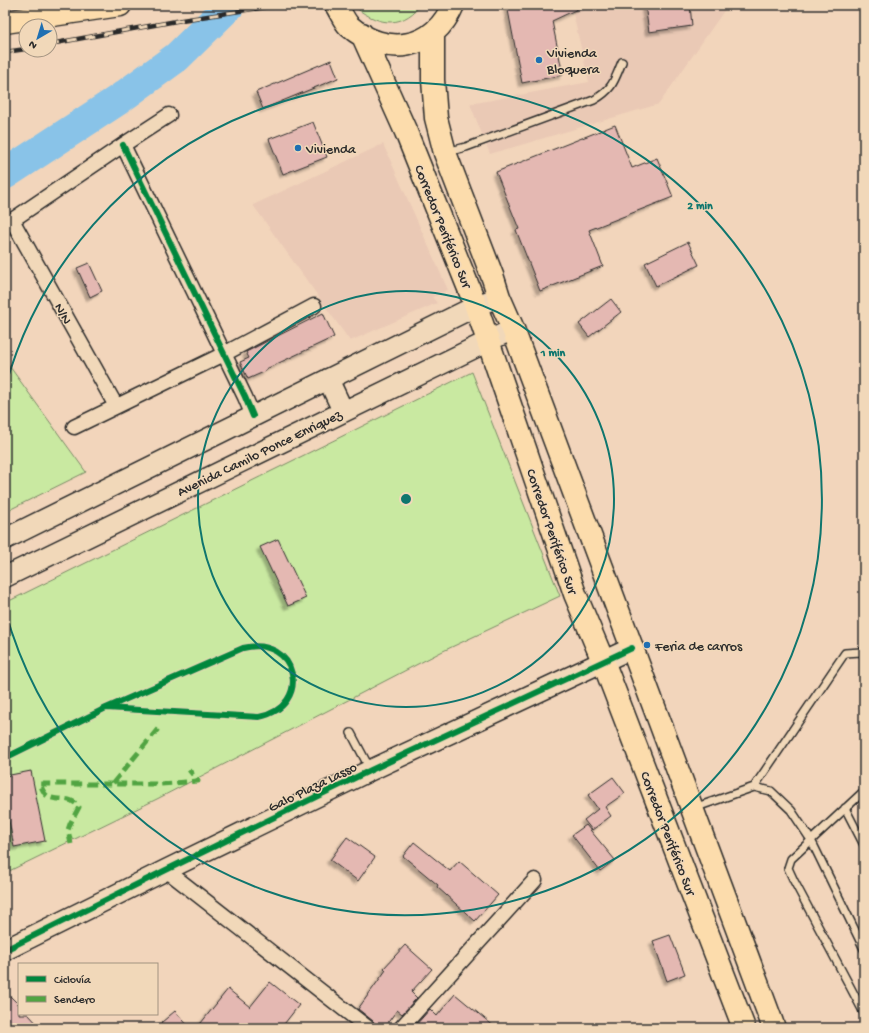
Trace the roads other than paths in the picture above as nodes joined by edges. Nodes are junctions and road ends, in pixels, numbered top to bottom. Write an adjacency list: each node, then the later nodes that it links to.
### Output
1 (120, 5): 4 (main road)
2 (336, 5): 6 (main road)
3 (453, 5): 5 (main road)
4 (5, 22)
5 (434, 33): 6 (main road); 10 (main road, Corredor Periférico Sur)
6 (362, 34): 14 (main road, Corredor Periférico Sur)
7 (622, 62): 10 (lane)
8 (169, 115): 9 (street)
9 (123, 145): 11 (street); 17 (street)
10 (445, 153): 12 (main road, Corredor Periférico Sur)
11 (8, 223): 19 (street, N/N)
12 (499, 297): 14 (main road); 15 (main road, Corredor Periférico Sur)
13 (314, 306): 17 (street)
14 (476, 306): 16 (main road, Corredor Periférico Sur); 18 (main road)
15 (513, 329): 16 (main road, Avenida Camilo Ponce Enriquez); 25 (main road, Corredor Periférico Sur)
16 (488, 341): 20 (main road, Avenida Camilo Ponce Enriquez); 27 (main road, Corredor Periférico Sur)
17 (224, 354): 19 (street); 21 (street)
18 (328, 379): 20 (main road); 21 (main road)
19 (116, 406): 22 (street)
20 (343, 411): 24 (main road, Avenida Camilo Ponce Enriquez)
21 (253, 416): 23 (main road)
22 (74, 427)
23 (5, 538)
24 (5, 577)
25 (632, 648): 27 (main road, Galo Plaza Lasso); 32 (main road, Corredor Periférico Sur)
26 (864, 654): 30 (lane)
27 (603, 660): 29 (main road, Galo Plaza Lasso); 43 (main road, Corredor Periférico Sur)
28 (351, 733): 29 (lane)
29 (371, 770): 36 (main road, Galo Plaza Lasso)
30 (754, 786): 32 (lane); 34 (lane)
31 (864, 791): 33 (lane)
32 (692, 808): 44 (main road, Corredor Periférico Sur)
33 (845, 808): 34 (lane); 35 (lane)
34 (811, 840): 38 (lane); 40 (lane)
35 (864, 844)
36 (166, 870): 39 (main road, Galo Plaza Lasso); 41 (street)
37 (535, 880): 42 (street)
38 (864, 949)
39 (5, 950)
40 (864, 1013)
41 (368, 1028)
42 (400, 1028)
43 (744, 1028)
44 (774, 1028)

